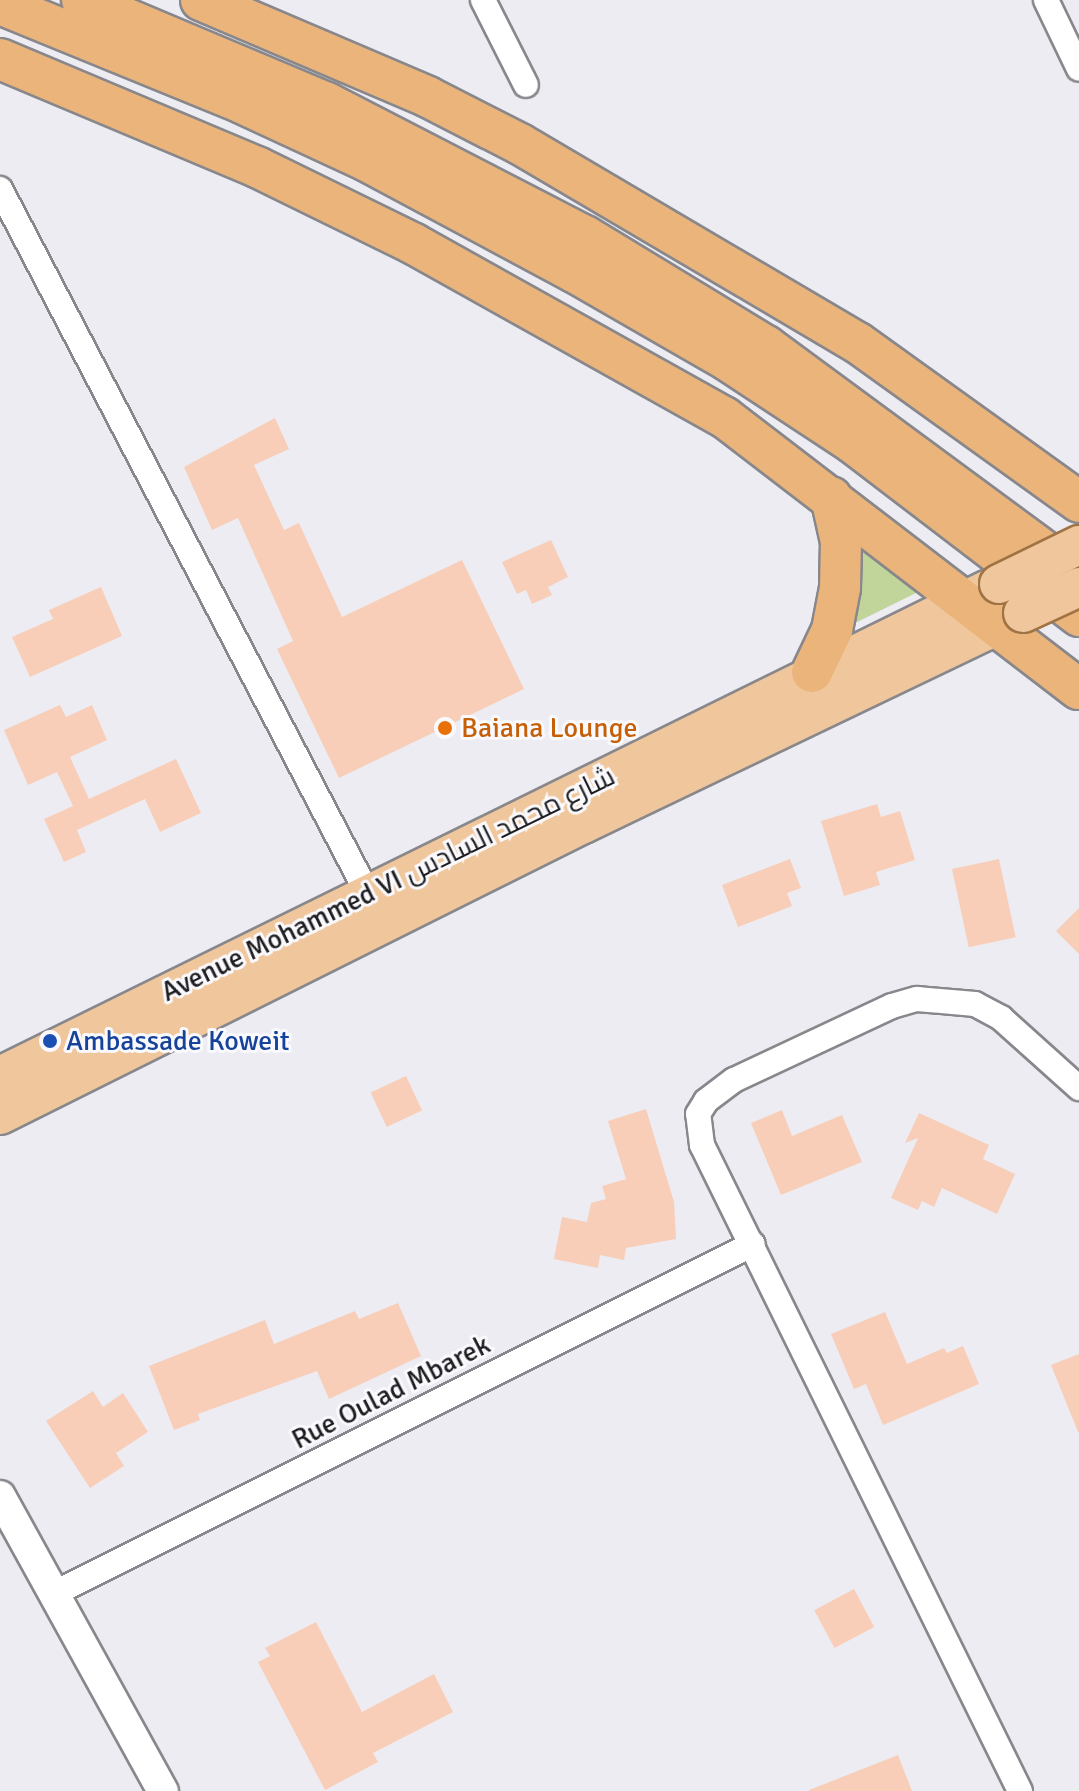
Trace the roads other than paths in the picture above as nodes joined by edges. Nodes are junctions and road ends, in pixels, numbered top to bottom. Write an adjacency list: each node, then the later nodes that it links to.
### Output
1 (82, 0): 13 (highway)
2 (201, 0): 11 (highway)
3 (483, 0): 8 (street)
4 (1046, 0): 7 (street)
5 (0, 4): 16 (highway)
6 (0, 59): 10 (highway)
7 (1079, 69)
8 (526, 85)
9 (0, 189): 20 (street)
10 (831, 497): 15 (highway); 18 (highway)
11 (1079, 502)
12 (1079, 545): 15 (main road, Avenue Mohammed VI شارع محمد السادس, bridge)
13 (1079, 577)
14 (1079, 587): 17 (main road, Avenue Mohammed VI شارع محمد السادس, bridge)
15 (982, 592): 17 (highway); 18 (main road, Avenue Mohammed VI شارع محمد السادس)
16 (1079, 616)
17 (1011, 620): 19 (highway); 23 (main road, Avenue Mohammed VI شارع محمد السادس)
18 (812, 672): 20 (main road, Avenue Mohammed VI شارع محمد السادس)
19 (1079, 689)
20 (368, 894): 21 (main road, Avenue Mohammed VI شارع محمد السادس)
21 (0, 1076)
22 (1079, 1088): 24 (street)
23 (0, 1115)
24 (753, 1244): 26 (street, Rue Oulad Mbarek); 28 (street)
25 (0, 1496): 26 (street)
26 (55, 1593): 27 (street)
27 (163, 1791)
28 (1020, 1791)

